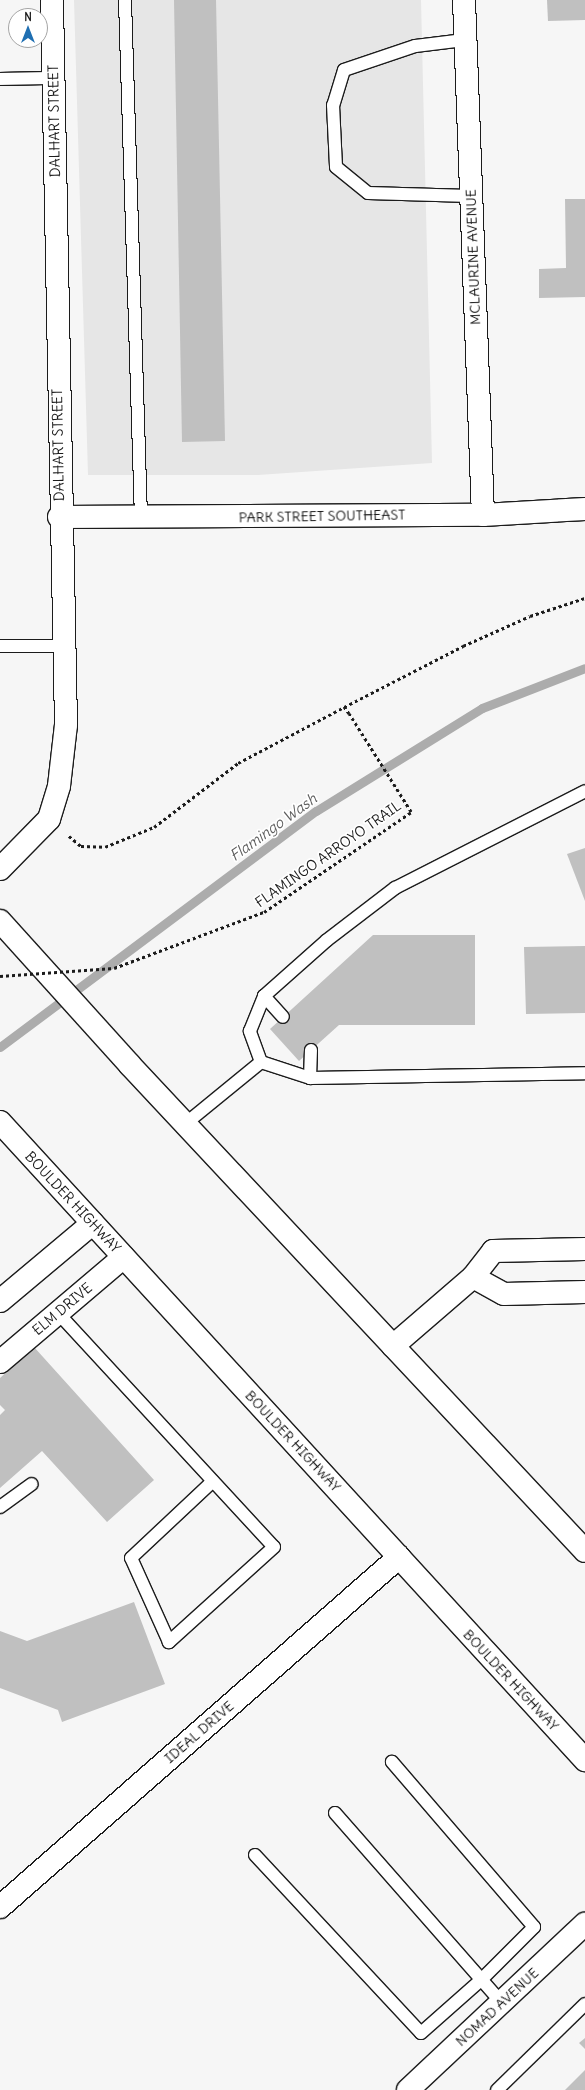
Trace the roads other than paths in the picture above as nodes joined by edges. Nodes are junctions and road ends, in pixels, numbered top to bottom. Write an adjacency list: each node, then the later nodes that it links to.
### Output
1 (52, 0): 5 (street, DALHART STREET)
2 (125, 0): 11 (lane)
3 (464, 0): 4 (street, MCLAURINE AVENUE)
4 (464, 40): 7 (street, MCLAURINE AVENUE); 7 (lane)
5 (54, 78): 6 (lane); 10 (street, DALHART STREET)
6 (0, 79)
7 (470, 196): 9 (street, MCLAURINE AVENUE)
8 (585, 509): 9 (street, PARK STREET SOUTHEAST)
9 (483, 515): 11 (street, PARK STREET SOUTHEAST)
10 (59, 517): 11 (street, PARK STREET SOUTHEAST); 13 (street, DALHART STREET)
11 (141, 518)
12 (0, 646): 13 (lane)
13 (63, 646): 15 (street, DALHART STREET)
14 (585, 791): 17 (lane)
15 (0, 869)
16 (7, 928): 24 (street)
17 (264, 996): 18 (lane); 20 (lane)
18 (283, 1017)
19 (311, 1050): 22 (lane)
20 (261, 1062): 22 (lane); 24 (lane)
21 (585, 1073): 22 (lane)
22 (310, 1078)
23 (0, 1122): 25 (street, BOULDER HIGHWAY)
24 (185, 1124): 32 (street)
25 (93, 1223): 27 (street, BOULDER HIGHWAY); 30 (street)
26 (585, 1249): 28 (street)
27 (124, 1257): 31 (street, ELM DRIVE); 38 (street, BOULDER HIGHWAY)
28 (473, 1277): 29 (street); 32 (street)
29 (585, 1292)
30 (0, 1300)
31 (58, 1313): 33 (street, ELM DRIVE); 34 (lane)
32 (394, 1346): 37 (street)
33 (0, 1362)
34 (213, 1481): 34 (lane)
35 (32, 1484): 36 (lane)
36 (0, 1507)
37 (585, 1551)
38 (399, 1557): 39 (street, BOULDER HIGHWAY); 43 (street, IDEAL DRIVE)
39 (585, 1760)
40 (392, 1762): 45 (lane)
41 (335, 1813): 45 (lane)
42 (255, 1855): 45 (lane)
43 (0, 1907)
44 (585, 1924): 46 (street, NOMAD AVENUE)
45 (481, 1980): 46 (lane)
46 (502, 2003): 48 (street, NOMAD AVENUE)
47 (585, 2004): 49 (lane)
48 (408, 2090)
49 (497, 2090)

